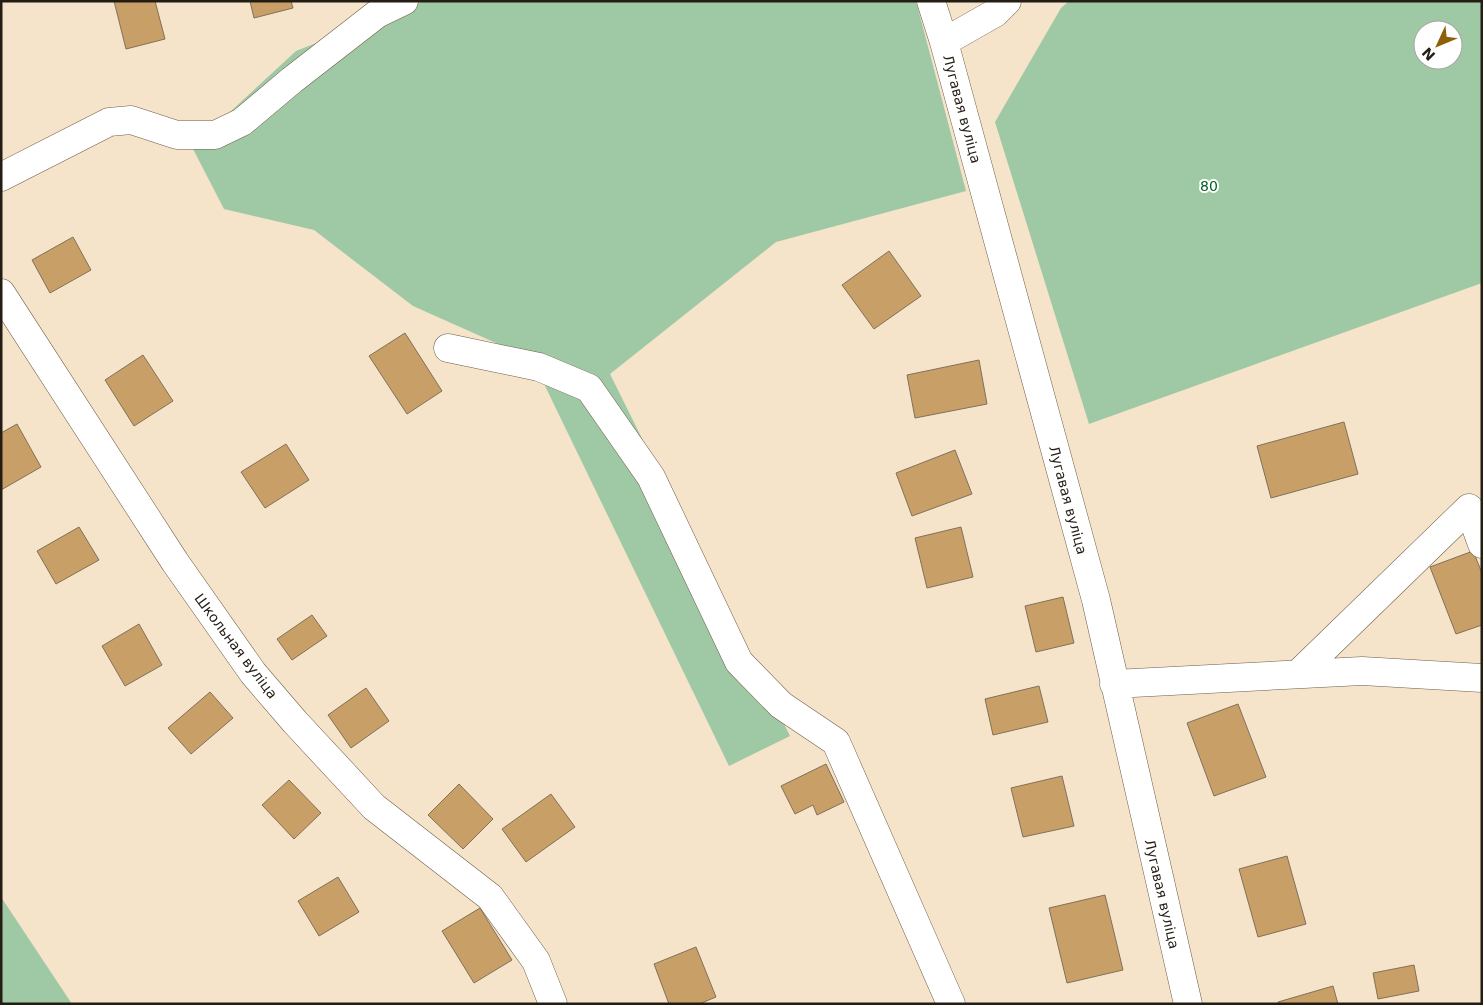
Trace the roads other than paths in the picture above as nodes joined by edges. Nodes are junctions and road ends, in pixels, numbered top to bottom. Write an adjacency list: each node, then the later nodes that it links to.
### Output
1 (404, 1): 5 (street)
2 (931, 1): 4 (street, Лугавая вуліца)
3 (1006, 1): 4 (street)
4 (944, 42): 11 (street, Лугавая вуліца)
5 (1, 177)
6 (1, 293): 12 (street, Школьная вуліца)
7 (448, 348): 13 (street)
8 (1482, 544): 9 (street)
9 (1298, 674): 10 (street); 11 (street)
10 (1482, 678)
11 (1114, 684): 14 (street, Лугавая вуліца)
12 (552, 1004)
13 (950, 1004)
14 (1188, 1004)

